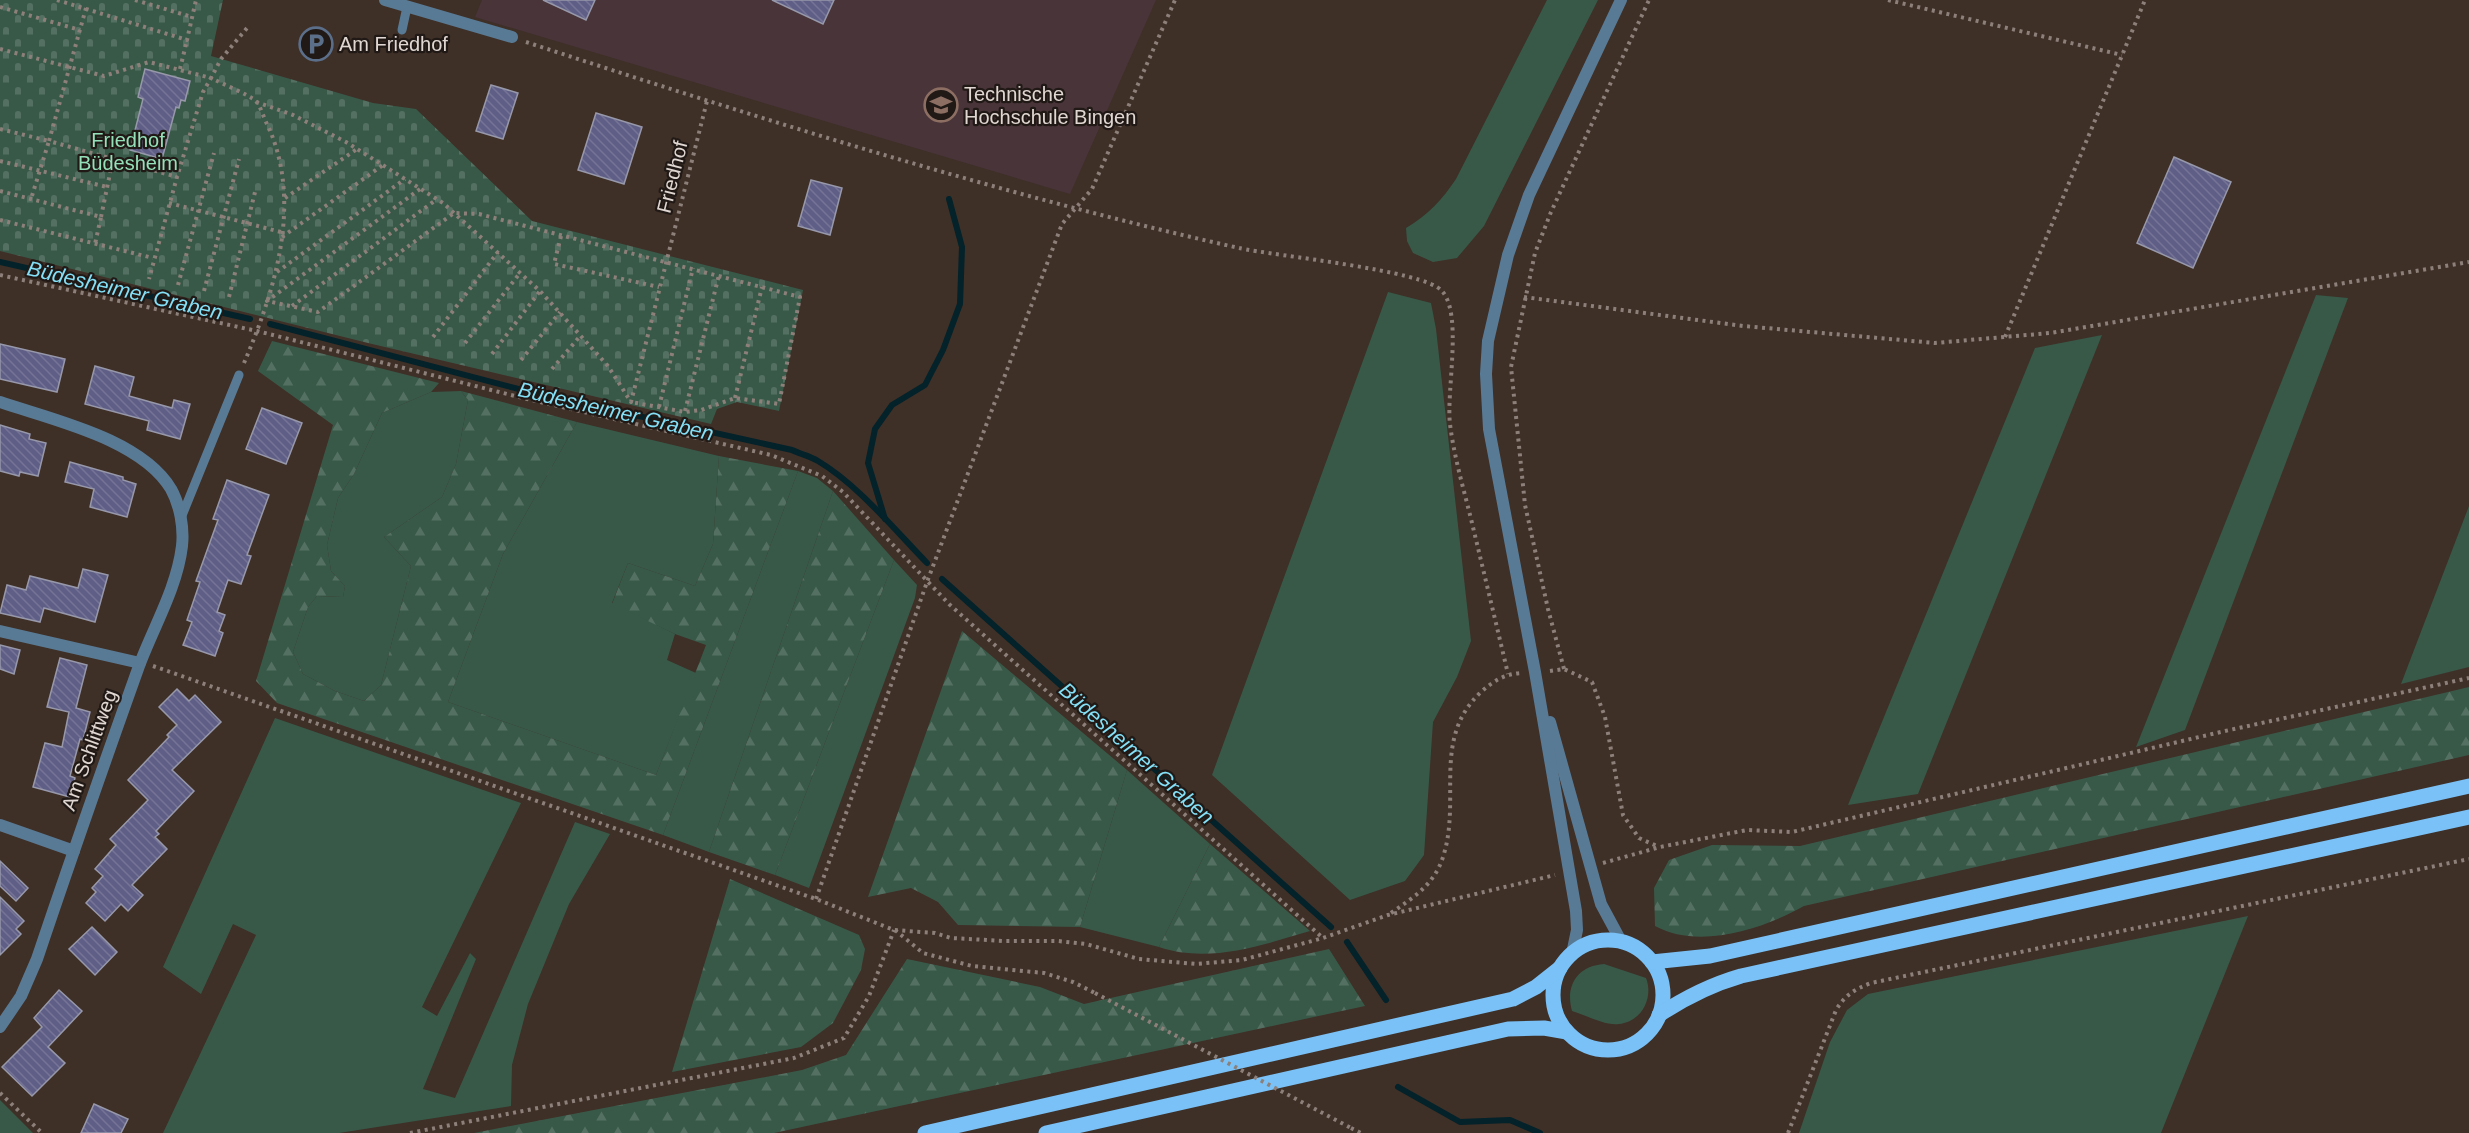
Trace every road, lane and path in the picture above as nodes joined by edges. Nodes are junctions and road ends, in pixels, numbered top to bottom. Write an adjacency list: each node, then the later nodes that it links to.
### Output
1 (57, 0): 12 (path)
2 (135, 0): 13 (path)
3 (196, 0): 13 (path)
4 (386, 0): 11 (street)
5 (1175, 0): 45 (path)
6 (1621, 0): 94 (street)
7 (1649, 0): 71 (path)
8 (1888, 0): 20 (path)
9 (2145, 0): 20 (path)
10 (0, 7): 15 (path)
11 (408, 7): 16 (lane); 17 (street)
12 (86, 8): 15 (path); 18 (path)
13 (192, 17): 18 (path)
14 (247, 28): 23 (path)
15 (80, 30): 21 (path)
16 (402, 30)
17 (512, 37): 24 (path)
18 (187, 40): 22 (path)
19 (0, 49): 21 (path)
20 (2122, 55): 78 (path)
21 (69, 68): 22 (path); 27 (path)
22 (180, 69): 23 (path)
23 (211, 78): 25 (path); 35 (path)
24 (707, 101): 45 (path); 57 (path, Friedhof)
25 (256, 102): 28 (path); 41 (path)
26 (0, 129): 27 (path)
27 (49, 141): 30 (path); 34 (path)
28 (357, 149): 33 (path); 41 (path)
29 (214, 153): 46 (path)
30 (113, 159): 35 (path); 37 (path)
31 (239, 159): 49 (path)
32 (0, 161): 34 (path)
33 (382, 165): 36 (path); 52 (path)
34 (39, 171): 37 (path); 42 (path)
35 (177, 177): 44 (path)
36 (405, 179): 39 (path); 60 (path)
37 (107, 188): 48 (path)
38 (256, 188): 51 (path)
39 (420, 189): 43 (path); 72 (path)
40 (0, 190): 42 (path)
41 (284, 198): 52 (path)
42 (31, 199): 48 (path)
43 (437, 199): 47 (path); 73 (path)
44 (169, 203): 46 (path); 56 (path)
45 (1074, 209): 90 (path); 95 (path)
46 (198, 210): 49 (path); 65 (path)
47 (454, 213): 53 (path); 55 (path); 73 (path)
48 (101, 217): 54 (path)
49 (223, 217): 51 (path); 68 (path)
50 (0, 220): 54 (path)
51 (247, 224): 52 (path); 70 (path)
52 (281, 235): 60 (path)
53 (561, 236): 57 (path); 66 (path)
54 (94, 244): 56 (path)
55 (498, 252): 61 (path); 77 (path)
56 (153, 258): 64 (path)
57 (666, 261): 59 (path); 66 (path, Friedhof)
58 (2469, 262): 78 (path)
59 (693, 268): 63 (path); 87 (path)
60 (276, 273): 72 (path)
61 (520, 273): 69 (path); 79 (path)
62 (0, 275): 75 (path)
63 (719, 275): 67 (path); 88 (path)
64 (148, 279)
65 (178, 285)
66 (659, 287): 86 (path, Friedhof)
67 (762, 287): 84 (path); 84 (path)
68 (204, 291)
69 (540, 291): 74 (path); 80 (path)
70 (229, 297)
71 (1524, 297): 78 (path); 93 (path)
72 (267, 300): 73 (path); 75 (path)
73 (291, 306)
74 (560, 312): 76 (path); 81 (path)
75 (257, 331): 83 (path); 90 (path)
76 (581, 335): 82 (path); 86 (path)
77 (432, 337)
78 (2005, 337)
79 (465, 343)
80 (492, 354)
81 (521, 360)
82 (552, 369)
83 (239, 375): 89 (lane)
84 (735, 398): 88 (path)
85 (0, 402): 89 (street, Am Schlittweg)
86 (632, 402): 87 (path)
87 (659, 407): 88 (path)
88 (685, 411)
89 (181, 518): 92 (street, Am Schlittweg)
90 (927, 582): 105 (path); 108 (path)
91 (0, 631): 92 (street)
92 (140, 663): 101 (street, Am Schlittweg); 105 (path)
93 (1564, 669): 94 (path); 100 (path)
94 (1535, 672): 95 (path); 103 (street); 104 (street)
95 (1508, 674): 106 (path)
96 (2469, 678): 100 (path)
97 (2469, 786): 111 (main road)
98 (2469, 817): 113 (main road)
99 (0, 825): 101 (street)
100 (1660, 847): 103 (path)
101 (74, 850): 114 (street, Am Schlittweg)
102 (2469, 860): 122 (path)
103 (1591, 866): 109 (street)
104 (1568, 872): 106 (path); 110 (street)
105 (816, 899): 107 (path)
106 (1388, 915): 108 (path)
107 (894, 930): 108 (path); 118 (path); 121 (path, bridge)
108 (1323, 938)
109 (1622, 943): 110 (main road); 111 (main road)
110 (1572, 954): 112 (main road)
111 (1652, 962): 113 (main road)
112 (1560, 968): 115 (main road); 119 (main road)
113 (1659, 1015): 115 (main road)
114 (0, 1027)
115 (1567, 1032): 120 (main road)
116 (0, 1093): 117 (path)
117 (42, 1133)
118 (410, 1133)
119 (925, 1133)
120 (1046, 1133)
121 (1361, 1133)
122 (1788, 1133)

